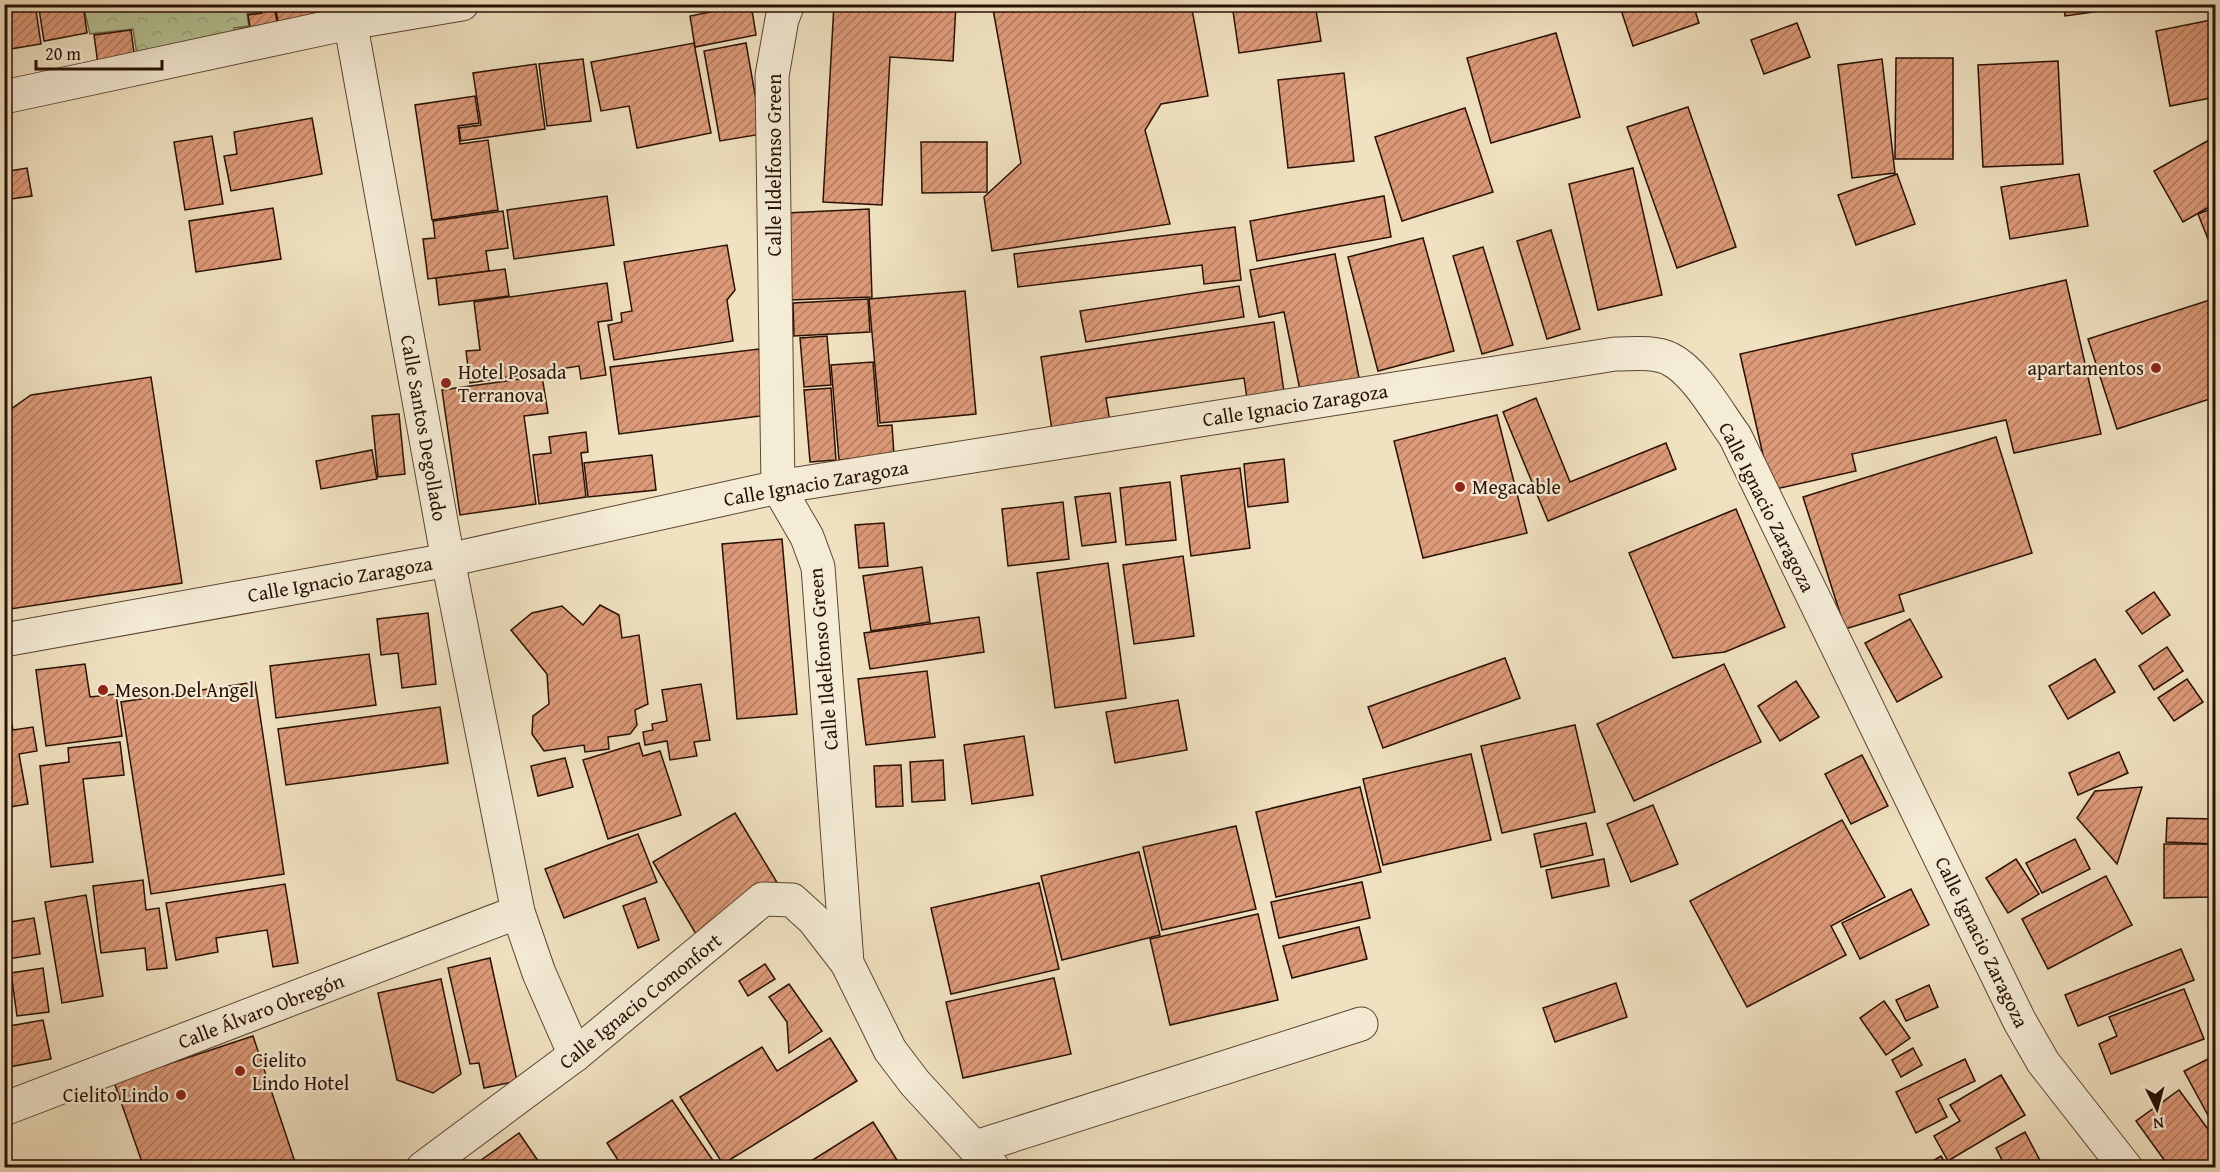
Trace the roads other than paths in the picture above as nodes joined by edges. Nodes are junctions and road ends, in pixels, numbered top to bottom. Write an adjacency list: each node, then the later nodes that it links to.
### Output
1 (462, 4): 3 (street)
2 (788, 4): 5 (street, Calle Ildelfonso Green)
3 (348, 14): 4 (street); 6 (street, Calle Santos Degollado)
4 (4, 97)
5 (778, 487): 6 (street, Calle Ignacio Zaragoza); 9 (street, Calle Ildelfonso Green); 15 (street, Calle Ignacio Zaragoza)
6 (448, 560): 7 (street, Calle Ignacio Zaragoza); 8 (street, Calle Santos Degollado)
7 (4, 640)
8 (518, 912): 11 (street, Calle Santos Degollado); 12 (street, Calle Álvaro Obregón)
9 (847, 963): 11 (street, Calle Ignacio Comonfort); 13 (street, Calle Ildelfonso Green)
10 (1360, 1024): 13 (street)
11 (575, 1055): 14 (street, Calle Ignacio Comonfort)
12 (4, 1109)
13 (985, 1157)
14 (423, 1167)
15 (2126, 1167)

